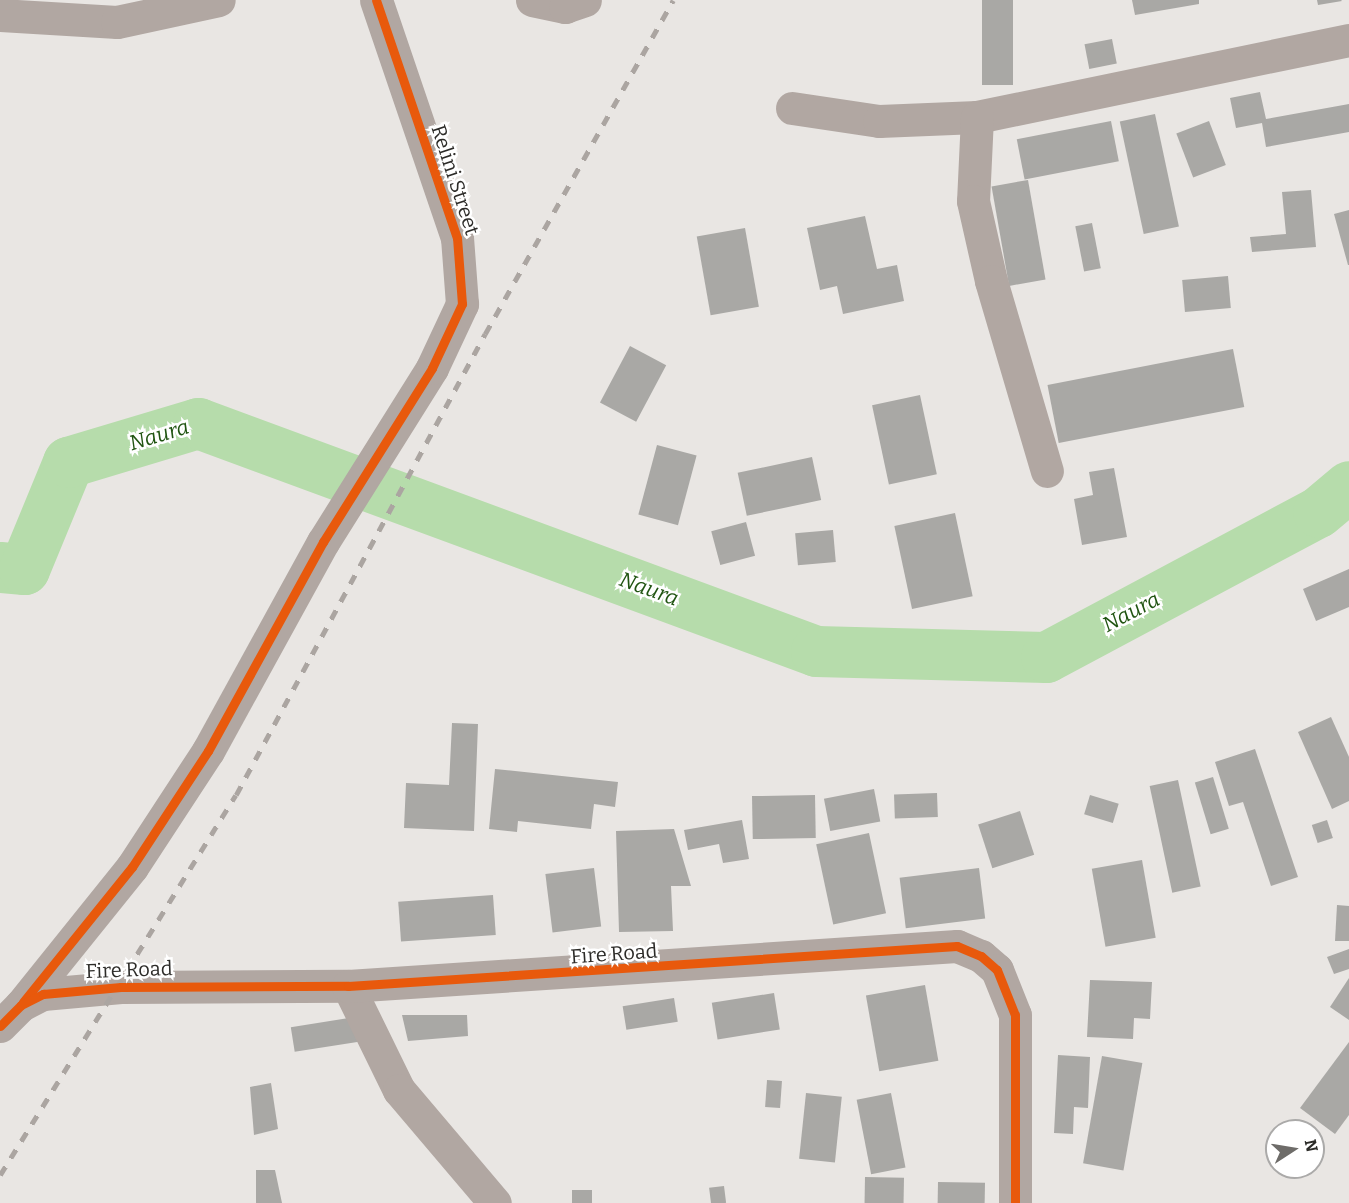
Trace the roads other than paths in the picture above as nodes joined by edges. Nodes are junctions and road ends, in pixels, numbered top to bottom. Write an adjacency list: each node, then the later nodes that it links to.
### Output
1 (219, 0): 5 (street)
2 (376, 0): 11 (street, Relini Street)
3 (532, 0): 4 (street)
4 (585, 0)
5 (0, 15)
6 (1349, 40): 8 (street)
7 (792, 108): 8 (street)
8 (977, 117): 9 (street)
9 (1047, 471)
10 (348, 986): 11 (street, Fire Road); 12 (street); 13 (street, Fire Road)
11 (10, 1015)
12 (495, 1203)
13 (1015, 1203)

